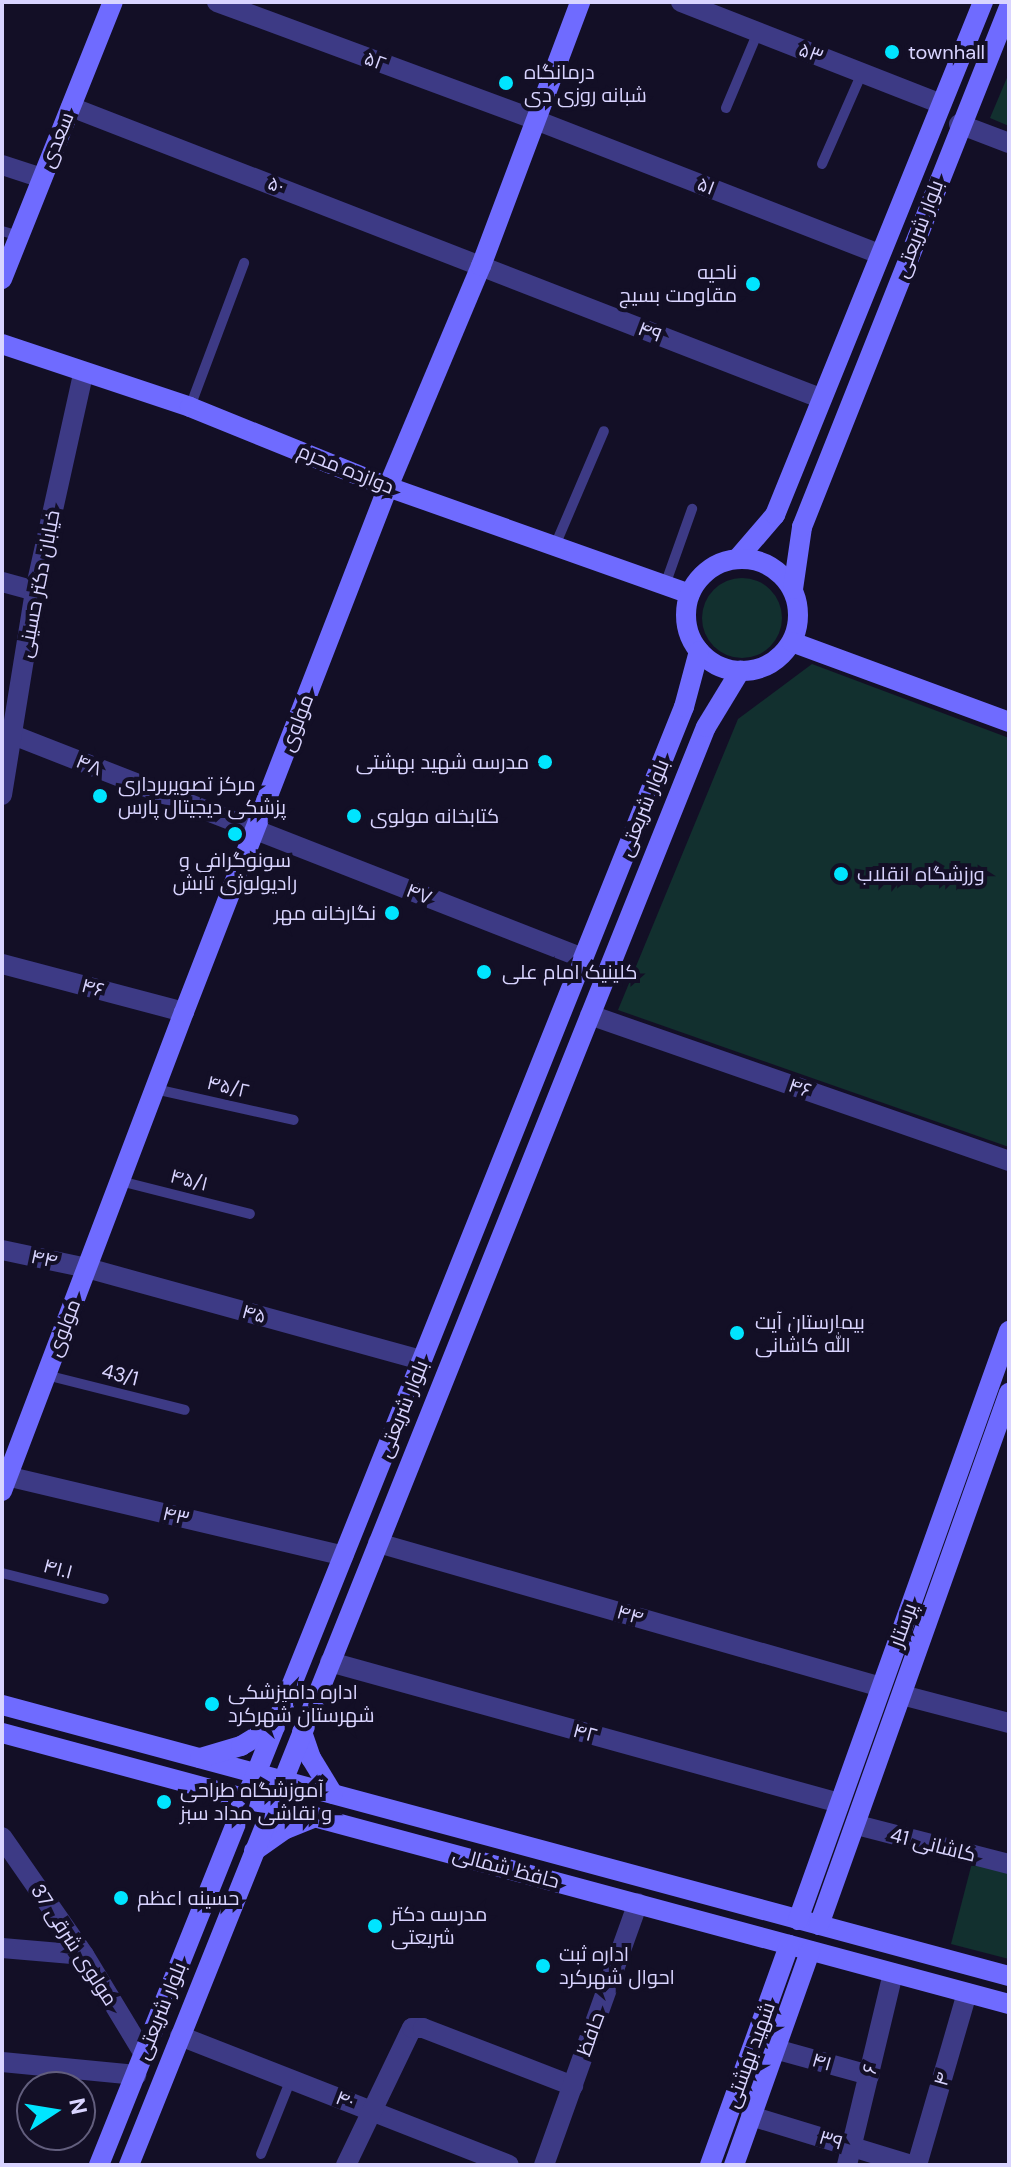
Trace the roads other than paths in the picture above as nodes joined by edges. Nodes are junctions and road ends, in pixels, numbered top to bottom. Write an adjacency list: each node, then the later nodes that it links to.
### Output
1 (217, 2): 12 (street, ۵۲)
2 (580, 2): 12 (main road, مولوی)
3 (681, 2): 7 (street, ۵۳)
4 (983, 2): 9 (main road, بلوار شریعتی)
5 (108, 3): 10 (main road, سعدی)
6 (1009, 7): 13 (main road, بلوار شریعتی)
7 (758, 32): 8 (street, ۵۳); 11 (lane)
8 (862, 73): 9 (street, ۵۳); 15 (lane)
9 (941, 104): 13 (main road); 19 (main road, بلوار شریعتی)
10 (71, 107): 17 (main road, سعدی); 21 (street, ۵۰)
11 (726, 108)
12 (533, 119): 19 (street, ۵۱); 21 (main road, مولوی)
13 (959, 124): 14 (street); 34 (main road, بلوار شریعتی)
14 (1009, 143)
15 (822, 164)
16 (2, 165): 17 (street)
17 (42, 178): 18 (main road, سعدی)
18 (10, 233): 22 (main road, سعدی)
19 (879, 254): 25 (main road, بلوار شریعتی)
20 (244, 263): 26 (lane)
21 (481, 266): 25 (street, ۴۹); 28 (main road, مولوی)
22 (2, 279)
23 (2, 344): 24 (main road, دوازده محرم)
24 (83, 374): 26 (main road, دوازده محرم); 35 (street, خیابان دکتر حسینی)
25 (820, 398): 31 (main road, بلوار شریعتی)
26 (190, 407): 28 (main road, دوازده محرم)
27 (604, 431): 30 (lane)
28 (388, 487): 30 (main road, دوازده محرم); 43 (main road, مولوی)
29 (692, 509): 33 (lane)
30 (554, 548): 33 (main road, دوازده محرم)
31 (738, 558): 34 (main road); 36 (main road)
32 (2, 582): 35 (street)
33 (665, 585): 36 (main road, دوازده محرم)
34 (793, 589): 37 (main road)
35 (35, 591): 41 (street, خیابان دکتر حسینی)
36 (690, 594): 38 (main road)
37 (792, 642): 39 (main road); 40 (main road)
38 (699, 651): 39 (main road); 44 (main road, بلوار شریعتی)
39 (740, 671): 47 (main road, بلوار شریعتی)
40 (1009, 722)
41 (13, 735): 42 (street, خیابان دکتر حسینی); 43 (street, ۴۸)
42 (2, 795)
43 (255, 830): 44 (street, ۴۷); 46 (main road, مولوی)
44 (583, 958): 56 (main road, بلوار شریعتی)
45 (2, 964): 46 (street, ۴۶)
46 (184, 1012): 48 (main road, مولوی)
47 (590, 1015): 50 (street, ۴۶); 61 (main road, بلوار شریعتی)
48 (155, 1089): 49 (lane, ۴۵/۲); 51 (main road, مولوی)
49 (294, 1120)
50 (1009, 1161)
51 (120, 1181): 52 (lane, ۴۵/۱); 54 (main road, مولوی)
52 (250, 1214)
53 (2, 1250): 54 (street, ۴۴)
54 (87, 1268): 56 (street, ۴۵); 57 (main road, مولوی)
55 (1009, 1331): 66 (main road, پرستار)
56 (422, 1360): 62 (main road, بلوار شریعتی)
57 (46, 1375): 59 (lane, 43/1); 60 (main road, مولوی)
58 (1009, 1393): 67 (main road, پرستار)
59 (185, 1410)
60 (4, 1481): 62 (street, ۴۳)
61 (378, 1543): 65 (main road, بلوار شریعتی); 66 (street, ۴۴)
62 (344, 1556): 70 (main road, بلوار شریعتی)
63 (2, 1573): 64 (lane, ۴۱.۱)
64 (104, 1599)
65 (330, 1662): 72 (main road, بلوار شریعتی); 80 (street, ۴۲)
66 (881, 1687): 80 (main road, پرستار)
67 (902, 1695): 69 (street); 83 (main road, پرستار)
68 (2, 1705): 71 (main road, حافظ شمالی)
69 (1009, 1723)
70 (276, 1725): 75 (main road); 76 (main road, بلوار شریعتی)
71 (100, 1731): 74 (main road); 75 (main road, حافظ شمالی)
72 (302, 1732): 77 (main road, بلوار شریعتی); 78 (main road)
73 (2, 1733): 74 (main road, حافظ شمالی)
74 (93, 1758): 79 (main road, حافظ شمالی)
75 (197, 1759): 76 (main road, حافظ شمالی)
76 (256, 1774): 77 (main road, حافظ شمالی); 79 (main road, بلوار شریعتی)
77 (283, 1780): 78 (main road, حافظ شمالی); 81 (main road, بلوار شریعتی)
78 (333, 1794): 90 (main road, حافظ شمالی)
79 (246, 1799): 81 (main road, حافظ شمالی); 104 (main road, بلوار شریعتی)
80 (839, 1803): 87 (main road, پرستار)
81 (273, 1806): 82 (main road, حافظ شمالی); 85 (main road, بلوار شریعتی)
82 (316, 1817): 85 (main road); 89 (main road, حافظ شمالی)
83 (857, 1825): 86 (street, کاشانی 41); 88 (main road, پرستار)
84 (2, 1837): 95 (street, مولوی شرقی 37)
85 (254, 1851): 102 (main road, بلوار شریعتی)
86 (1009, 1864)
87 (809, 1891): 88 (main road); 90 (main road, پرستار)
88 (829, 1898): 91 (main road, پرستار)
89 (638, 1903): 92 (main road, حافظ شمالی); 109 (street, حافظ)
90 (798, 1920): 91 (main road, حافظ شمالی)
91 (819, 1925): 99 (main road, حافظ شمالی)
92 (789, 1945): 94 (main road, حافظ شمالی); 96 (main road, شهید بهشتی)
93 (2, 1948): 95 (street)
94 (810, 1951): 97 (main road, شهید بهشتی); 98 (main road, حافظ شمالی)
95 (84, 1955): 104 (street, مولوی شرقی 37)
96 (781, 1968): 97 (main road); 119 (main road, شهید بهشتی)
97 (802, 1973): 103 (main road, شهید بهشتی)
98 (893, 1973): 100 (main road, حافظ شمالی); 107 (street, ۶)
99 (1009, 1976)
100 (967, 1993): 101 (main road, حافظ شمالی); 121 (street, ۴)
101 (1009, 2004)
102 (180, 2036): 108 (street, ۴۰); 115 (main road, بلوار شریعتی)
103 (775, 2049): 107 (street, ۴۱); 111 (main road, شهید بهشتی)
104 (144, 2054): 106 (main road, بلوار شریعتی)
105 (2, 2062): 106 (street)
106 (136, 2075): 114 (main road, بلوار شریعتی)
107 (869, 2075): 113 (street, ۶)
108 (291, 2079): 110 (street, ۴۰); 112 (lane)
109 (573, 2086): 110 (street); 118 (street, حافظ)
110 (370, 2110): 116 (street); 117 (street, ۴۰)
111 (751, 2116): 113 (street, ۳۹); 120 (main road, شهید بهشتی)
112 (261, 2154)
113 (849, 2156): 121 (street, ۳۹)
114 (99, 2165)
115 (129, 2165)
116 (346, 2165)
117 (509, 2165)
118 (544, 2165)
119 (710, 2165)
120 (734, 2165)
121 (914, 2165)

